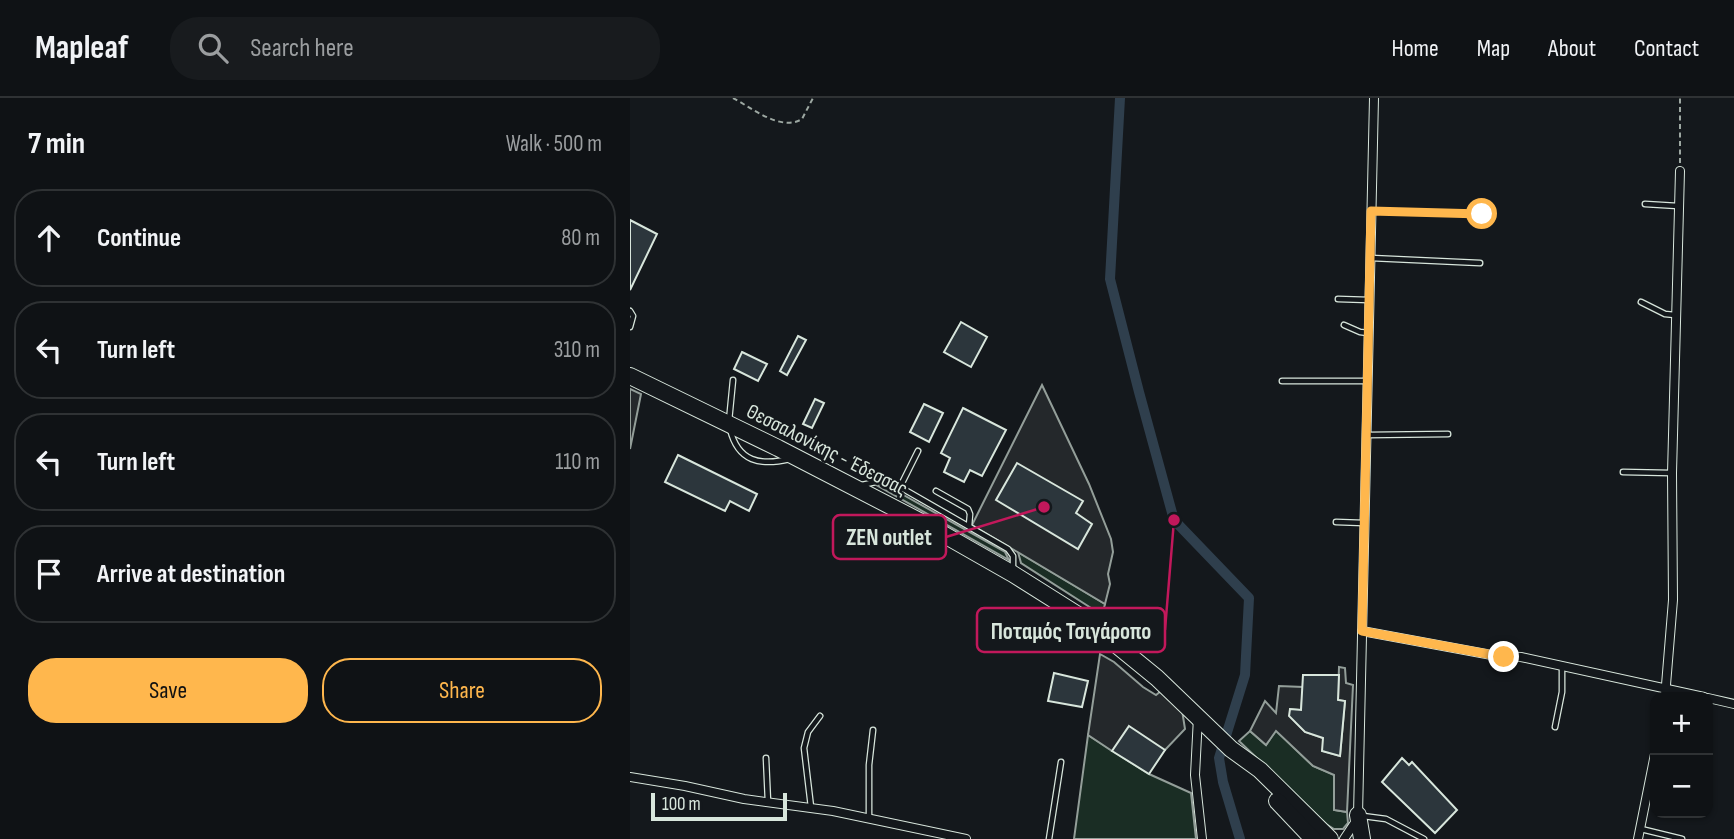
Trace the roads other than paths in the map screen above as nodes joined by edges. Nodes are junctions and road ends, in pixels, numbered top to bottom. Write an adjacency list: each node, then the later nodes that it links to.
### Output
1 (1374, 98): 5 (street)
2 (1680, 171): 4 (street)
3 (1645, 204): 4 (lane)
4 (1679, 205): 13 (street)
5 (1371, 211): 6 (lane); 7 (street)
6 (1482, 214)
7 (1370, 258): 8 (lane); 10 (street)
8 (1480, 263)
9 (1338, 299): 10 (lane)
10 (1370, 300): 16 (street)
11 (1640, 302): 13 (lane)
12 (630, 311): 15 (lane)
13 (1676, 315): 26 (street)
14 (1344, 325): 16 (lane)
15 (630, 327)
16 (1369, 333): 20 (street)
17 (630, 376): 21 (highway, Θεσσαλονίκης - Έδεσσας)
18 (733, 380): 21 (lane)
19 (1282, 381): 20 (lane)
20 (1368, 381): 23 (street)
21 (729, 424): 27 (highway, Θεσσαλονίκης - Έδεσσας)
22 (1448, 434): 23 (lane)
23 (1367, 435): 31 (street)
24 (918, 452): 28 (lane)
25 (1623, 472): 26 (lane)
26 (1672, 473): 37 (street)
27 (854, 487): 28 (lane); 33 (highway, Θεσσαλονίκης - Έδεσσας)
28 (900, 487): 32 (lane)
29 (936, 491): 32 (lane)
30 (1336, 522): 31 (lane)
31 (1365, 523): 34 (street)
32 (969, 526): 33 (lane)
33 (1013, 574): 41 (highway, Θεσσαλονίκης - Έδεσσας)
34 (1362, 631): 35 (street); 51 (street)
35 (1562, 667): 36 (street); 42 (lane)
36 (1662, 692)
37 (1666, 692)
38 (1713, 700): 39 (street)
39 (1734, 704)
40 (820, 716): 50 (lane)
41 (1201, 720): 44 (highway, Θεσσαλονίκης - Έδεσσας); 56 (street)
42 (1555, 727)
43 (873, 730): 52 (lane)
44 (1231, 749): 57 (highway, Θεσσαλονίκης - Έδεσσας); 58 (highway, Θεσσαλονίκης - Έδεσσας)
45 (1655, 755): 53 (street)
46 (766, 758): 49 (lane)
47 (1061, 762): 55 (lane)
48 (630, 777): 49 (street)
49 (768, 803): 50 (street)
50 (811, 808): 52 (street)
51 (1358, 815): 59 (street); 60 (street); 61 (highway); 62 (lane)
52 (869, 819): 54 (street)
53 (1640, 829): 63 (street); 64 (lane)
54 (966, 839)
55 (1049, 839)
56 (1202, 839)
57 (1313, 839)
58 (1330, 839)
59 (1344, 839)
60 (1354, 839)
61 (1363, 839)
62 (1424, 839)
63 (1638, 839)
64 (1682, 839)

